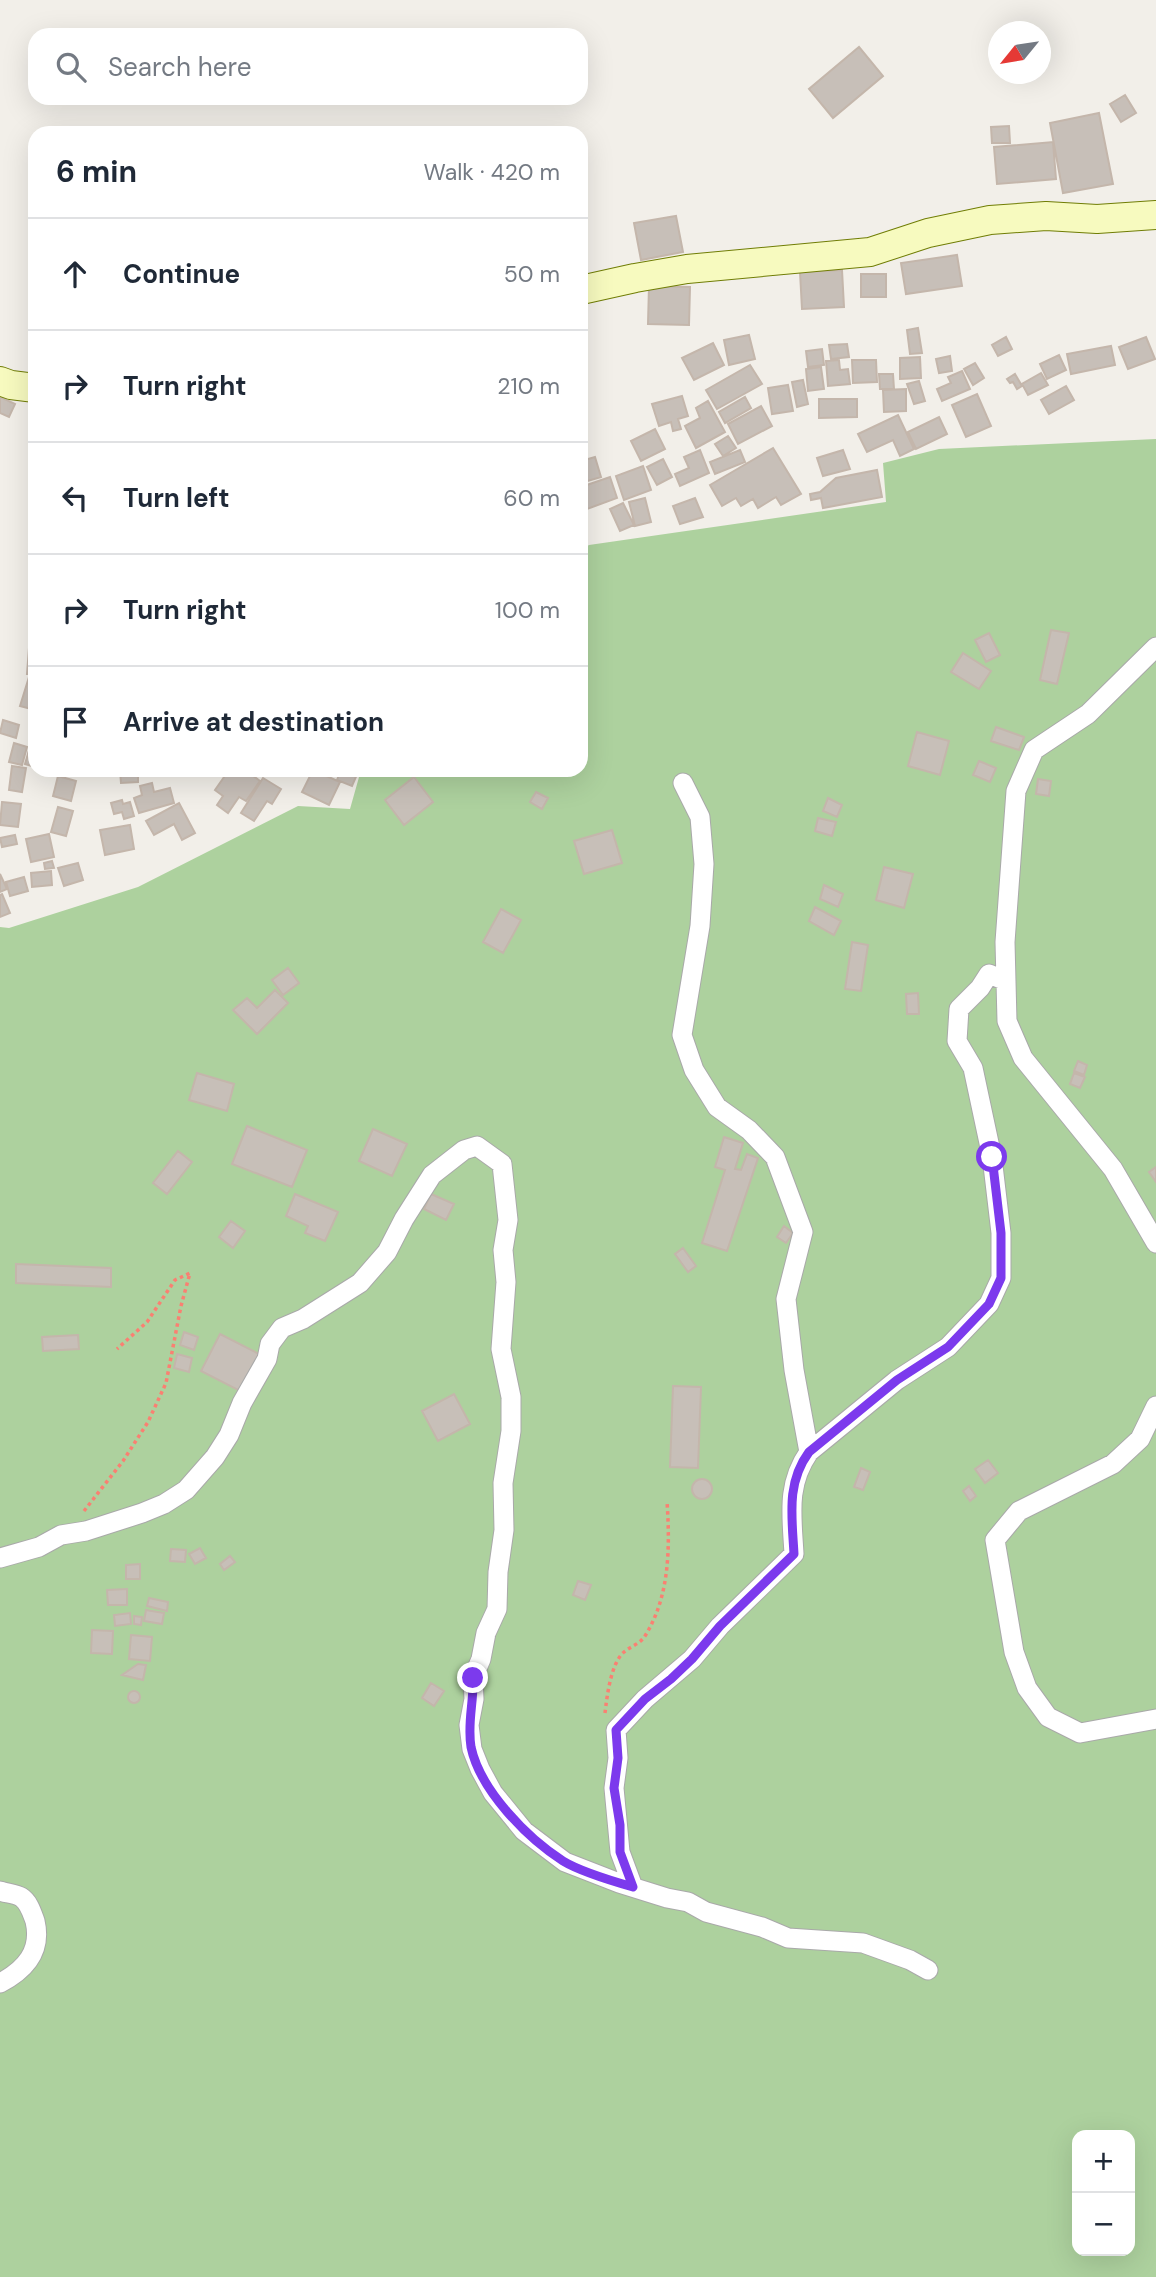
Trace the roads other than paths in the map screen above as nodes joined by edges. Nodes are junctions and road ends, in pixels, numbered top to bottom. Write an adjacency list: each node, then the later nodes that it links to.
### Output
1 (1156, 215): 2 (street)
2 (588, 288)
3 (0, 381): 4 (street)
4 (28, 387)
5 (1156, 647): 7 (street)
6 (683, 783): 10 (street)
7 (1006, 981): 8 (street); 10 (street)
8 (1156, 1243)
9 (1156, 1406): 12 (street)
10 (809, 1452): 13 (street)
11 (0, 1558): 13 (street)
12 (1156, 1719)
13 (633, 1887): 15 (street)
14 (0, 1891): 16 (street)
15 (928, 1970)
16 (0, 1983)

